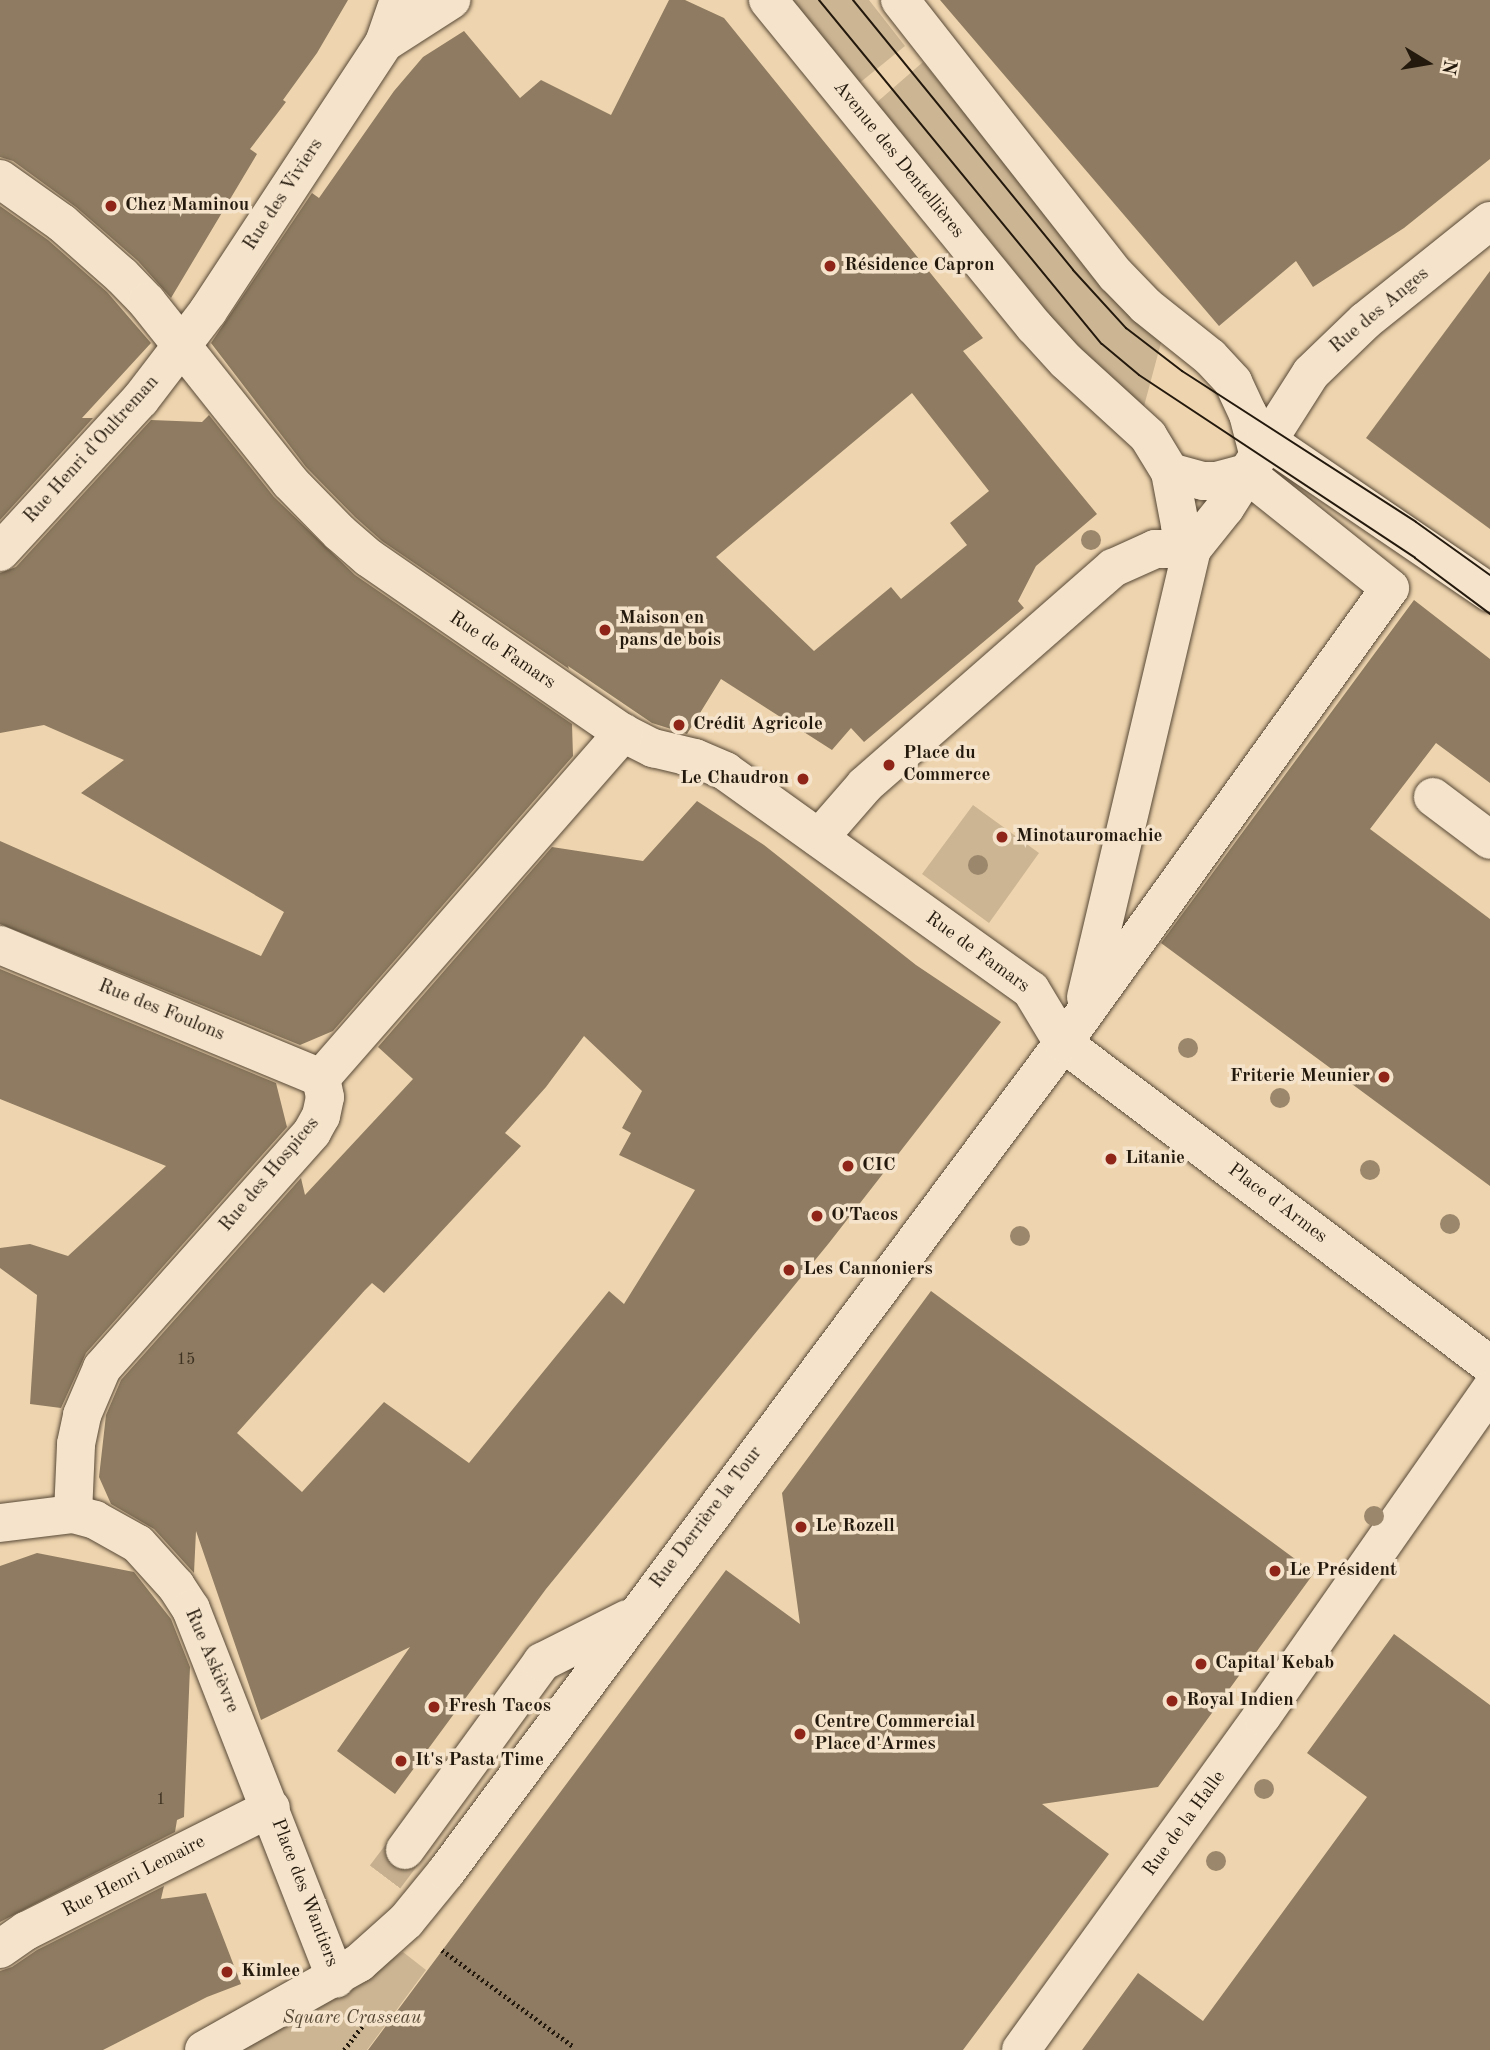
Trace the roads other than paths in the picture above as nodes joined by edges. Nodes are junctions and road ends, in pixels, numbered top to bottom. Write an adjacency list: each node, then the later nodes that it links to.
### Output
1 (398, 0): 5 (street, Rue des Viviers)
2 (451, 0): 5 (street, Rue des Viviers)
3 (768, 0): 10 (street, Avenue des Dentellières)
4 (900, 0): 9 (street)
5 (384, 43): 8 (street, Rue des Viviers)
6 (0, 179): 8 (street, Rue de Famars)
7 (1490, 221): 9 (street, Rue des Anges)
8 (182, 346): 12 (street, Rue Henri d'Oultreman); 14 (street, Rue de Famars)
9 (1263, 445): 10 (street); 11 (street); 13 (street); 19 (street)
10 (1170, 472): 11 (street, Avenue des Dentellières)
11 (1192, 549): 16 (street); 19 (street)
12 (0, 552)
13 (1490, 593)
14 (624, 733): 16 (street, Rue de Famars); 20 (street)
15 (1433, 797): 17 (street)
16 (819, 838): 19 (street, Rue de Famars)
17 (1490, 840)
18 (0, 945): 20 (street, Rue des Foulons)
19 (1063, 1043): 21 (street, Place d'Armes); 25 (street, Rue Derrière la Tour)
20 (321, 1078): 23 (street, Rue des Hospices)
21 (1490, 1365)
22 (1490, 1390): 31 (street, Rue de la Halle)
23 (73, 1514): 24 (street, Rue Askièvre); 26 (street, Rue Askièvre)
24 (0, 1523)
25 (635, 1614): 27 (street); 29 (street, Rue Derrière la Tour)
26 (271, 1808): 28 (street, Rue Henri Lemaire); 29 (street, Place des Wantiers)
27 (405, 1850)
28 (13, 1940)
29 (336, 1979): 30 (street)
30 (204, 2050)
31 (1021, 2050)

